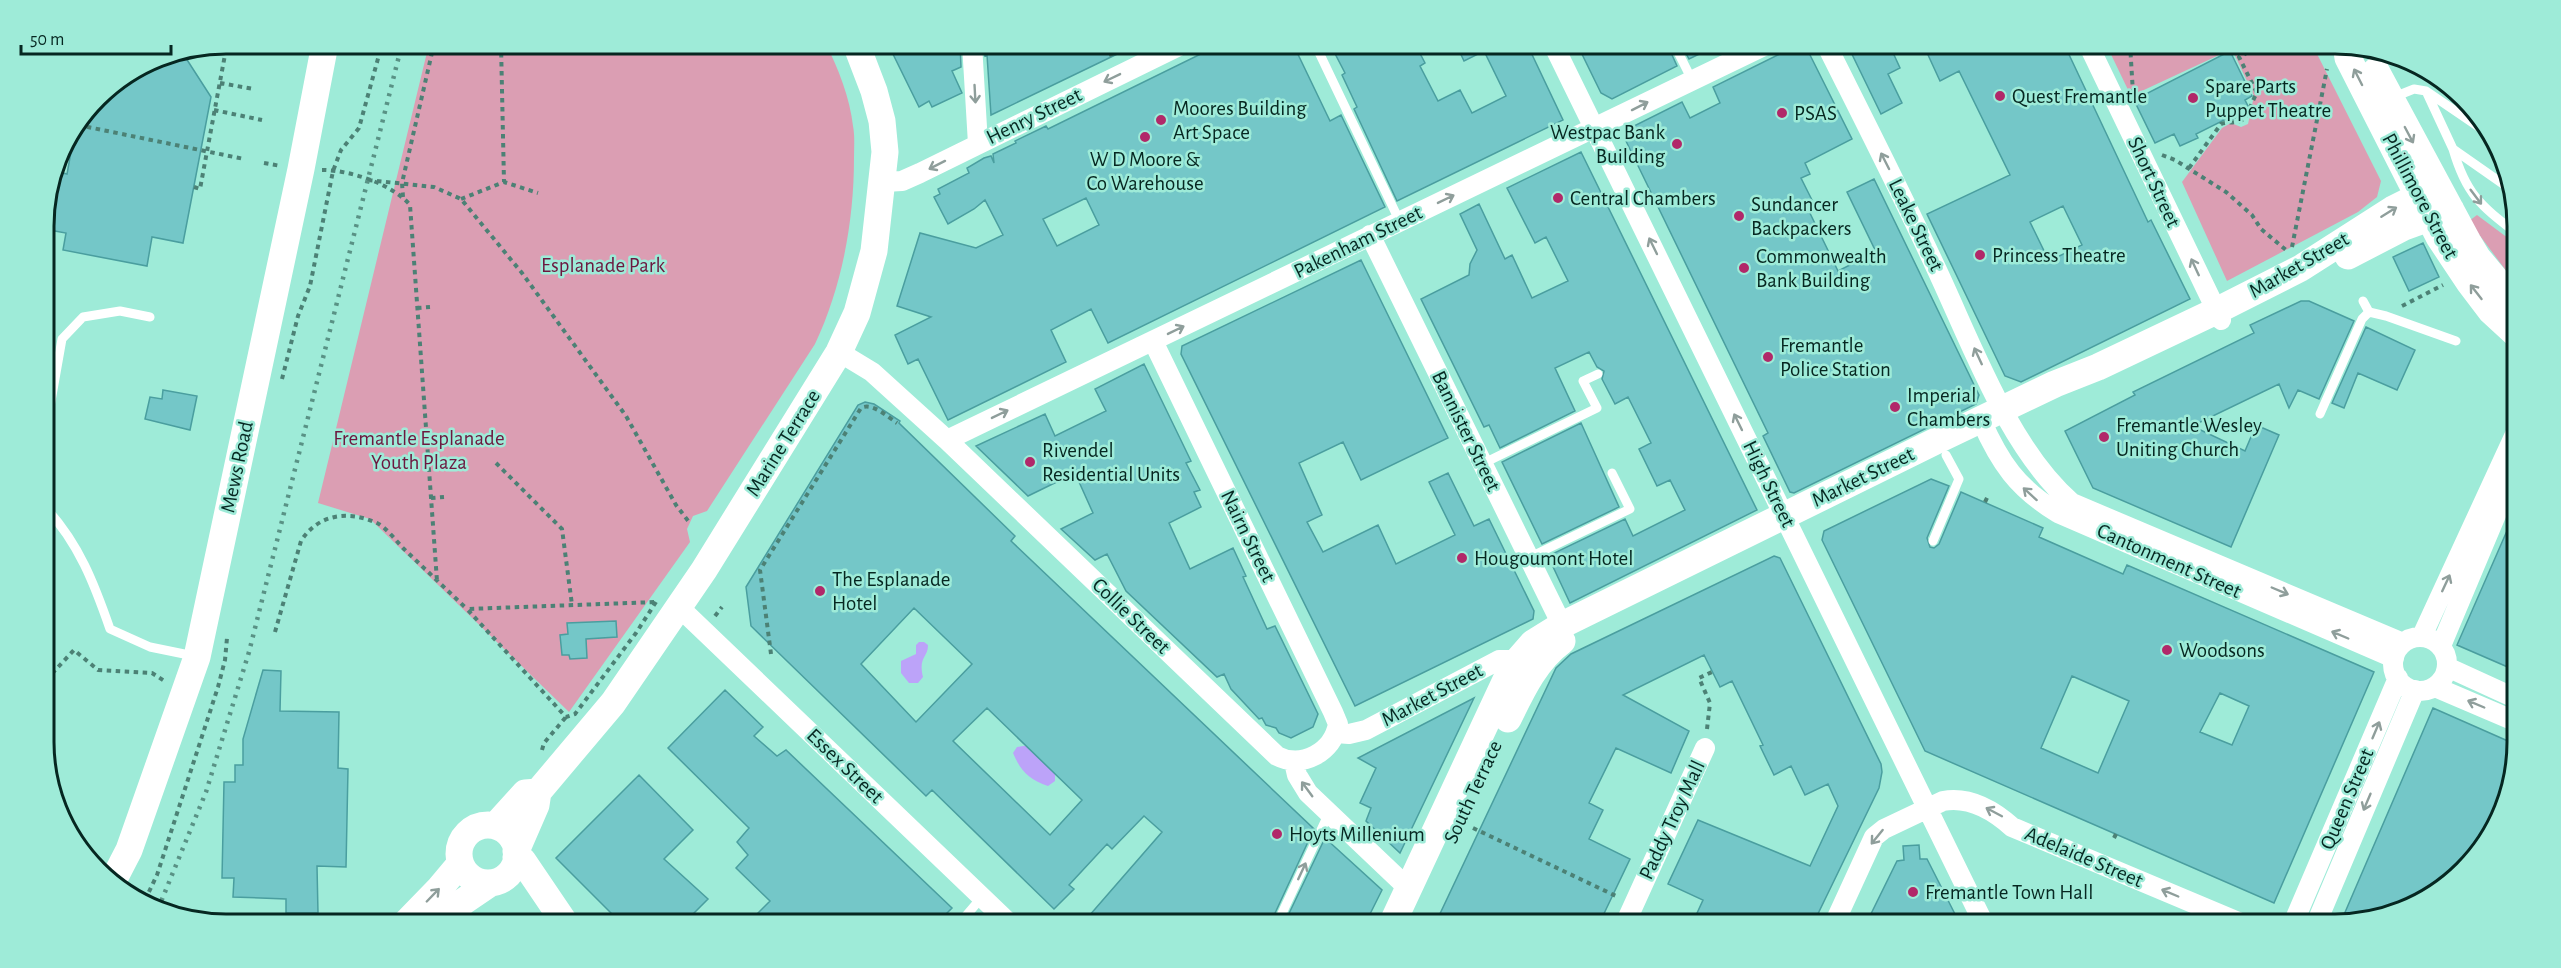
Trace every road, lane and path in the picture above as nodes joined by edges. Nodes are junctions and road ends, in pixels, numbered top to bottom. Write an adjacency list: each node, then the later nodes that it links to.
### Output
1 (225, 54): 20 (path)
2 (323, 54): 94 (street, Mews Road)
3 (379, 54): 38 (path)
4 (432, 54): 41 (path)
5 (501, 54): 39 (path)
6 (860, 54): 40 (street, Marine Terrace)
7 (973, 54): 30 (street, one-way to 30)
8 (1162, 54): 30 (street, Henry Street, one-way to 30)
9 (1320, 54): 48 (lane)
10 (1558, 54): 29 (street, High Street)
11 (1679, 54): 19 (lane)
12 (1747, 54): 19 (street, Pakenham Street)
13 (1831, 54): 67 (street, Leake Street, one-way to 13)
14 (2093, 54): 57 (street, Short Street, one-way to 14)
15 (2131, 54): 23 (path)
16 (2245, 54): 37 (path)
17 (2337, 54): 24 (street, Phillimore Street, one-way to 17); 37 (path)
18 (2368, 57): 24 (street, Phillimore Street)
19 (1692, 80): 29 (street, Pakenham Street, one-way to 19)
20 (220, 82): 21 (path); 25 (path)
21 (254, 89)
22 (2426, 91): 24 (lane); 27 (lane); 31 (lane)
23 (2127, 96)
24 (2382, 104): 47 (street, Phillimore Street)
25 (213, 112): 26 (path); 32 (path)
26 (262, 120)
27 (2472, 122)
28 (86, 127): 32 (path)
29 (1595, 127): 48 (street, Pakenham Street, one-way to 29); 82 (street, High Street, one-way to 29)
30 (978, 144): 40 (street, Henry Street, one-way to 40)
31 (2453, 149): 42 (lane); 49 (lane, one-way to 49)
32 (206, 151): 34 (path); 43 (path)
33 (2160, 154): 37 (path)
34 (244, 159)
35 (264, 163): 36 (path)
36 (284, 167)
37 (2189, 168)
38 (369, 180): 41 (path); 45 (path)
39 (504, 182): 44 (path); 46 (path)
40 (884, 182): 63 (street, Marine Terrace)
41 (402, 183): 45 (path); 46 (path)
42 (2502, 184)
43 (194, 187)
44 (538, 193)
45 (403, 197): 55 (path)
46 (460, 199): 81 (path)
47 (2434, 202): 52 (street, Phillimore Street); 57 (street, Market Street); 60 (street, Phillimore Street, one-way to 47)
48 (1400, 222): 50 (street, Pakenham Street)
49 (2507, 226)
50 (1370, 236): 61 (street, Pakenham Street, one-way to 50); 73 (street, Bannister Street)
51 (2447, 283): 59 (path)
52 (2507, 292)
53 (2363, 301): 56 (lane)
54 (430, 307): 55 (path)
55 (417, 308): 78 (path)
56 (2369, 312): 59 (lane); 66 (lane)
57 (2218, 315): 67 (street, Market Street)
58 (150, 316): 65 (lane)
59 (2385, 316): 62 (lane)
60 (2507, 325)
61 (1153, 341): 69 (street, Pakenham Street, one-way to 61); 105 (street, Nairn Street)
62 (2456, 341)
63 (839, 352): 69 (street, Collie Street); 87 (street, Marine Terrace)
64 (1598, 374): 73 (lane)
65 (54, 384)
66 (2320, 414)
67 (1995, 421): 71 (street, Market Street); 82 (street, Market Street); 91 (street, Cantonment Street, one-way to 91); 91 (street, Cantonment Street, one-way to 67)
68 (899, 424): 93 (path)
69 (947, 440): 107 (street, Collie Street)
70 (2507, 449): 91 (street, one-way to 70)
71 (1946, 455): 82 (street, Market Street); 83 (lane)
72 (496, 463): 86 (path)
73 (1482, 464): 84 (street, Bannister Street)
74 (1612, 473): 84 (lane)
75 (2507, 489): 92 (street)
76 (1988, 496): 79 (path)
77 (444, 497): 78 (path)
78 (431, 498): 85 (path)
79 (1985, 502)
80 (54, 517): 94 (lane)
81 (689, 522)
82 (1788, 523): 89 (street, Market Street); 95 (street, Market Street); 109 (street, High Street)
83 (1933, 541)
84 (1528, 558): 89 (street, Bannister Street)
85 (437, 581): 88 (path); 90 (path)
86 (572, 605): 88 (path); 88 (path)
87 (680, 607): 108 (street, Marine Terrace); 118 (street, Essex Street)
88 (467, 609)
89 (1562, 625): 95 (street, Market Street)
90 (275, 632)
91 (2406, 646): 92 (street); 99 (street)
92 (2441, 646): 96 (street)
93 (771, 654)
94 (196, 657): 115 (street, Mews Road)
95 (1528, 660): 105 (street, Market Street); 117 (street, South Terrace); 128 (street, South Terrace)
96 (2447, 667): 101 (street); 103 (street)
97 (54, 671): 100 (path)
98 (1712, 672): 106 (path)
99 (2398, 678): 102 (street); 133 (street, Queen Street, one-way to 99)
100 (169, 684)
101 (2435, 687): 102 (street); 104 (street, one-way to 101)
102 (2415, 690): 134 (street, Queen Street, one-way to 134)
103 (2507, 694)
104 (2507, 718)
105 (1336, 733): 107 (street)
106 (1705, 748): 119 (street, Paddy Troy Mall)
107 (1294, 762): 110 (street, one-way to 107)
108 (538, 792): 111 (street, Marine Terrace); 113 (street, Marine Terrace)
109 (1927, 808): 130 (street, Adelaide Street, one-way to 130); 131 (street, High Street); 132 (street, Adelaide Street, one-way to 109)
110 (1329, 813): 117 (street); 126 (lane, one-way to 110)
111 (496, 825): 113 (street); 114 (street)
112 (1473, 828): 119 (path)
113 (516, 854): 116 (street, Marine Terrace); 123 (street)
114 (460, 864): 116 (street); 120 (street, one-way to 114)
115 (117, 874)
116 (494, 882): 121 (street, Marine Terrace); 122 (street)
117 (1409, 889): 127 (street, South Terrace)
118 (982, 897): 124 (lane); 125 (street, Essex Street)
119 (1634, 904): 129 (street, Paddy Troy Mall)
120 (415, 914)
121 (451, 914)
122 (549, 914)
123 (559, 914)
124 (968, 914)
125 (1000, 914)
126 (1282, 914)
127 (1397, 914)
128 (1415, 914)
129 (1630, 914)
130 (1839, 914)
131 (1979, 914)
132 (2219, 914)
133 (2295, 914)
134 (2319, 914)

